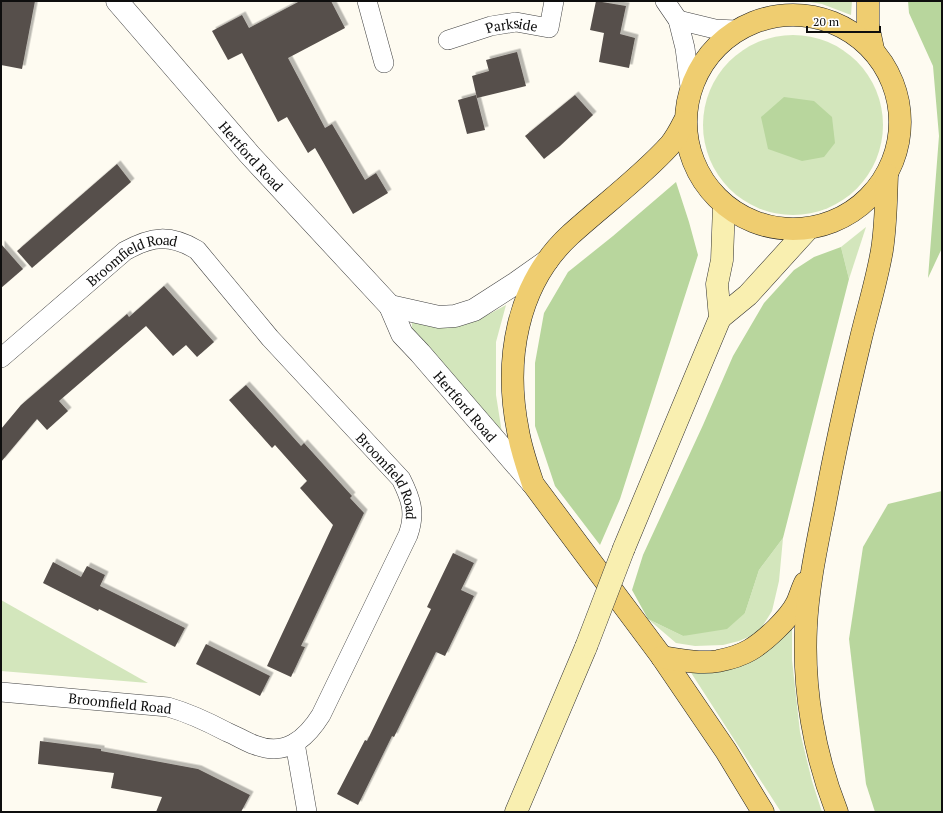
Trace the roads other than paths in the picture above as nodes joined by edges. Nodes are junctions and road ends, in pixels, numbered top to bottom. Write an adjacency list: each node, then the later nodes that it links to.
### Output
1 (117, 1): 19 (street, Hertford Road)
2 (367, 1): 12 (street)
3 (554, 1): 10 (street, Parkside)
4 (666, 1): 8 (street)
5 (785, 1): 7 (main road)
6 (868, 1): 11 (main road)
7 (762, 19): 9 (main road); 11 (main road)
8 (678, 20): 9 (street); 13 (street)
9 (736, 30): 13 (main road)
10 (448, 40)
11 (873, 49): 15 (main road)
12 (384, 63)
13 (690, 87): 14 (main road)
14 (684, 122): 16 (main road); 18 (main road)
15 (887, 175): 17 (main road); 23 (main road)
16 (724, 205): 17 (main road); 20 (main road)
17 (808, 230): 20 (main road)
18 (547, 261): 19 (street); 22 (main road)
19 (390, 306): 22 (street, Hertford Road)
20 (720, 318): 28 (main road, bridge)
21 (1, 358): 26 (street, Broomfield Road)
22 (533, 484): 24 (main road)
23 (814, 562): 24 (main road); 30 (main road)
24 (662, 657): 29 (main road)
25 (1, 692): 26 (street, Broomfield Road)
26 (295, 743): 27 (street)
27 (307, 812)
28 (516, 812)
29 (763, 812)
30 (837, 812)

